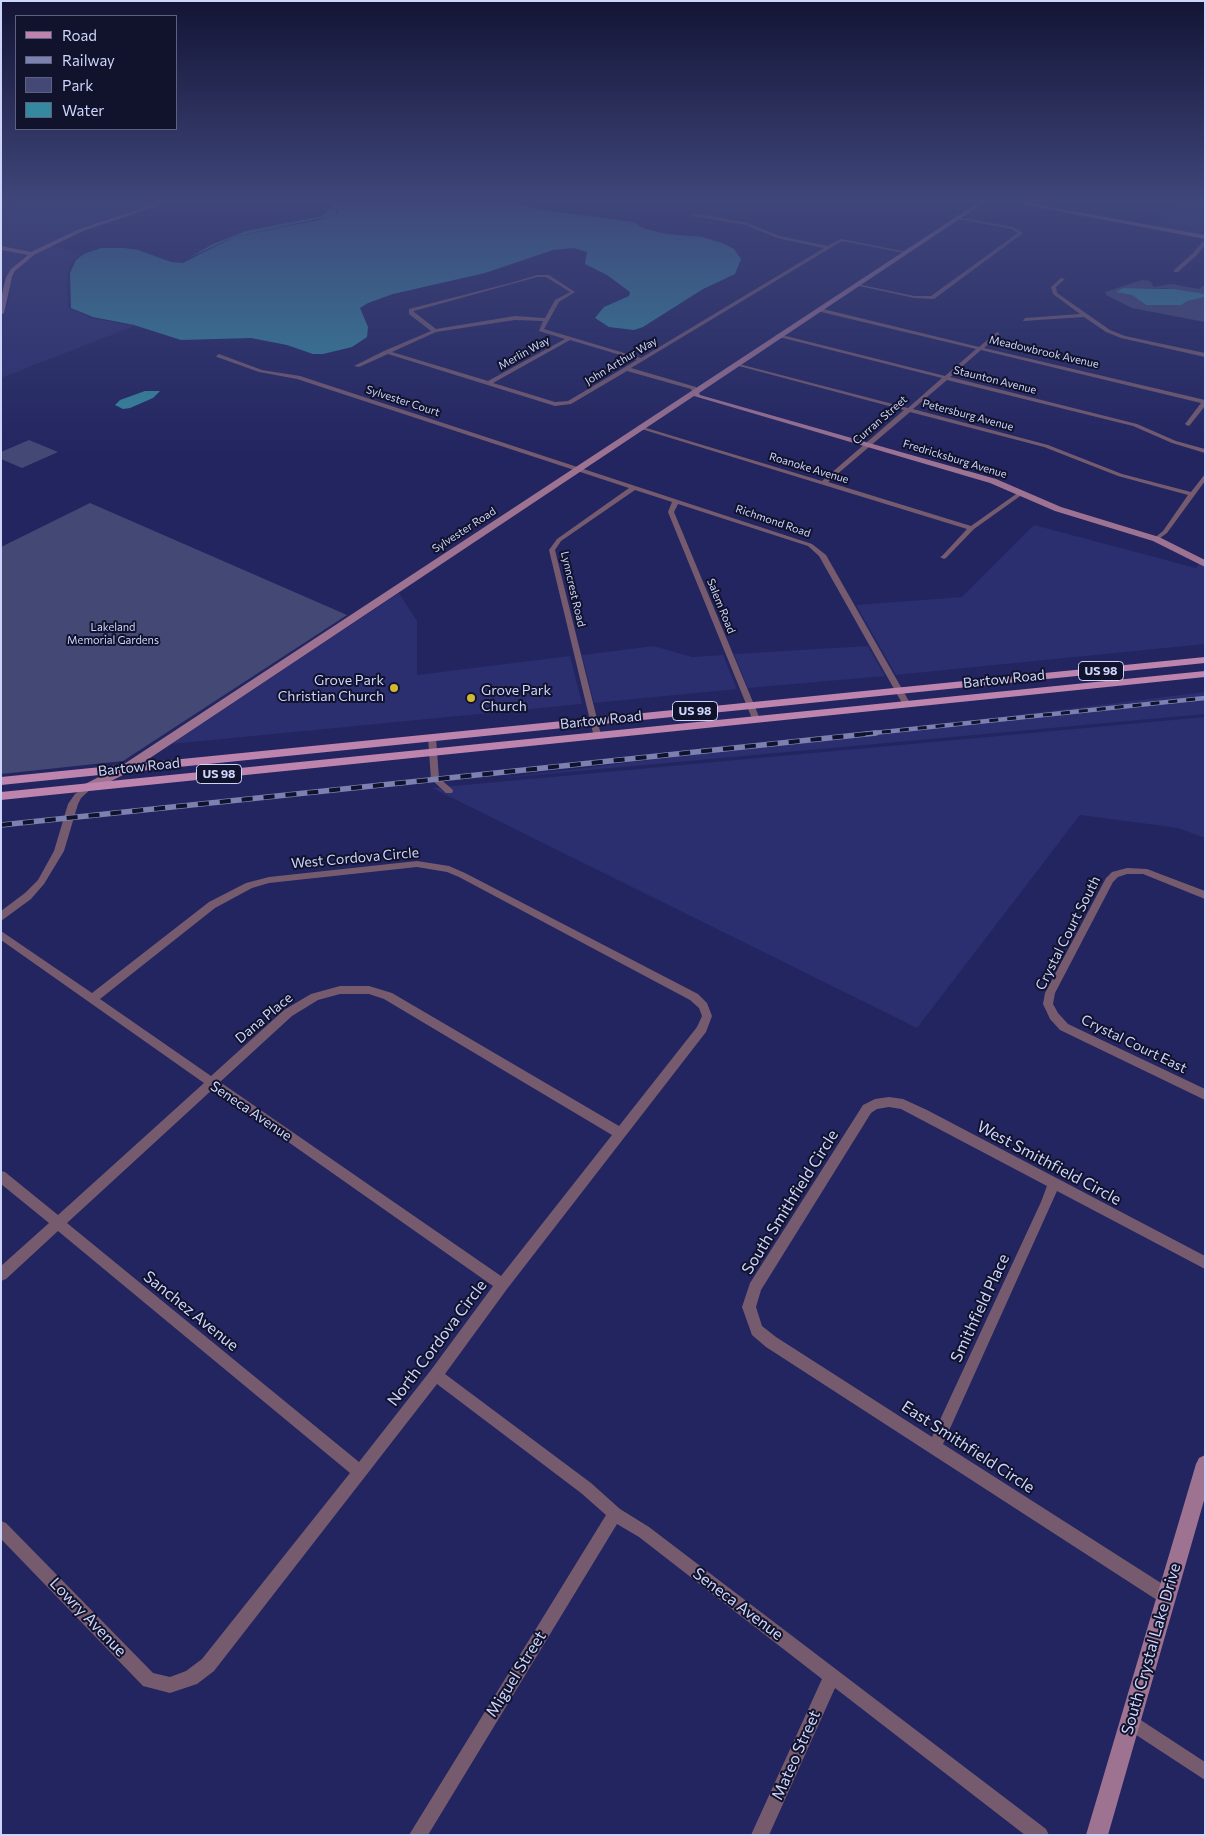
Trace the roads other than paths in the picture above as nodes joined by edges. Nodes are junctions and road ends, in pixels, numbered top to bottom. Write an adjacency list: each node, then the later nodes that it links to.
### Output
1 (509, 286): 14 (street)
2 (565, 286): 12 (street)
3 (766, 286): 22 (street, John Arthur Way)
4 (856, 286): 9 (street, Sylvester Road)
5 (860, 286): 6 (street)
6 (949, 286)
7 (1055, 286): 11 (street)
8 (3, 290): 10 (street)
9 (819, 310): 16 (street, Sylvester Road); 18 (street, Meadowbrook Avenue)
10 (1, 313)
11 (1085, 315): 13 (street); 20 (street)
12 (545, 320): 14 (street); 17 (street)
13 (1025, 320)
14 (435, 331): 19 (street)
15 (997, 334): 18 (street, Curran Street)
16 (778, 336): 23 (street, Sylvester Road); 26 (street, Staunton Avenue)
17 (569, 339): 22 (street); 27 (street, Merlin Way)
18 (981, 348): 26 (street, Curran Street); 29 (street, Meadowbrook Avenue)
19 (386, 352): 24 (street); 27 (street, John Arthur Way)
20 (1205, 355)
21 (219, 356): 35 (street, Sylvester Court)
22 (643, 360): 25 (street, John Arthur Way)
23 (737, 364): 28 (street, Sylvester Road); 30 (street, Petersburg Avenue)
24 (357, 366)
25 (627, 369): 27 (street, John Arthur Way); 28 (street)
26 (945, 378): 30 (street, Curran Street); 34 (street, Staunton Avenue)
27 (489, 383)
28 (695, 392): 32 (street, Sylvester Road); 33 (street, Fredricksburg Avenue)
29 (1205, 402): 31 (street)
30 (908, 410): 33 (street, Curran Street); 40 (street, Petersburg Avenue)
31 (1188, 424)
32 (641, 428): 35 (street, Sylvester Road); 37 (street, Roanoke Avenue)
33 (867, 444): 37 (street, Curran Street); 39 (street, Fredricksburg Avenue)
34 (1205, 451)
35 (579, 469): 38 (street, Richmond Road); 56 (street, Sylvester Road)
36 (1205, 476): 40 (street)
37 (823, 483): 42 (street, Roanoke Avenue)
38 (635, 487): 41 (street, Richmond Road); 52 (street, Lynncrest Road)
39 (1021, 493): 42 (street); 43 (street, Fredricksburg Avenue)
40 (1192, 494): 43 (street)
41 (676, 500): 48 (street, Richmond Road); 50 (street, Salem Road)
42 (972, 528): 44 (street)
43 (1156, 539): 45 (street, Fredricksburg Avenue)
44 (944, 557)
45 (1205, 564)
46 (1205, 660): 48 (main road, Bartow Road / US 98)
47 (1205, 674): 49 (main road, Bartow Road / US 98)
48 (900, 691): 49 (street, Richmond Road); 50 (main road, Bartow Road / US 98)
49 (906, 704): 51 (main road, Bartow Road / US 98)
50 (750, 706): 51 (street, Salem Road); 52 (main road, Bartow Road / US 98)
51 (756, 719): 53 (main road, Bartow Road / US 98)
52 (592, 722): 53 (street, Lynncrest Road); 54 (main road, Bartow Road / US 98)
53 (597, 735): 55 (main road, Bartow Road / US 98)
54 (432, 738): 55 (street); 56 (main road, Bartow Road / US 98)
55 (433, 752): 58 (main road, Bartow Road / US 98); 59 (street)
56 (126, 769): 57 (main road, Bartow Road / US 98); 58 (street, Sylvester Road)
57 (1, 781)
58 (89, 787): 60 (main road, Bartow Road / US 98); 62 (street, Sylvester Road)
59 (450, 791)
60 (1, 796)
61 (1205, 895): 66 (street, Crystal Court South)
62 (1, 917)
63 (1, 935): 64 (street, Seneca Avenue)
64 (92, 1000): 65 (street, West Cordova Circle); 67 (street, Seneca Avenue)
65 (707, 1016): 70 (street, North Cordova Circle)
66 (1054, 1016): 68 (street, Crystal Court East)
67 (211, 1084): 70 (street, Dana Place); 73 (street, Dana Place); 76 (street, Seneca Avenue)
68 (1205, 1095)
69 (875, 1104): 72 (street, West Smithfield Circle); 77 (street, South Smithfield Circle)
70 (620, 1133): 76 (street, North Cordova Circle)
71 (1, 1176): 73 (street, Sanchez Avenue)
72 (1054, 1184): 74 (street, West Smithfield Circle); 79 (street, Smithfield Place)
73 (57, 1223): 75 (street, Dana Place); 81 (street, Sanchez Avenue)
74 (1205, 1263)
75 (1, 1276)
76 (502, 1285): 78 (street, North Cordova Circle)
77 (755, 1324): 79 (street, East Smithfield Circle)
78 (436, 1375): 81 (street, North Cordova Circle); 82 (street, Seneca Avenue)
79 (936, 1446): 84 (street, East Smithfield Circle)
80 (1205, 1464): 84 (street, South Crystal Lake Drive)
81 (360, 1472): 86 (street, North Cordova Circle)
82 (615, 1514): 85 (street, Seneca Avenue); 89 (street, Miguel Street)
83 (1, 1528): 86 (street, Lowry Avenue)
84 (1166, 1596): 87 (street, South Crystal Lake Drive)
85 (832, 1676): 90 (street, Mateo Street); 91 (street, Seneca Avenue)
86 (185, 1681)
87 (1130, 1721): 88 (street); 92 (street, South Crystal Lake Drive)
88 (1205, 1772)
89 (418, 1835)
90 (760, 1835)
91 (1040, 1835)
92 (1097, 1835)

